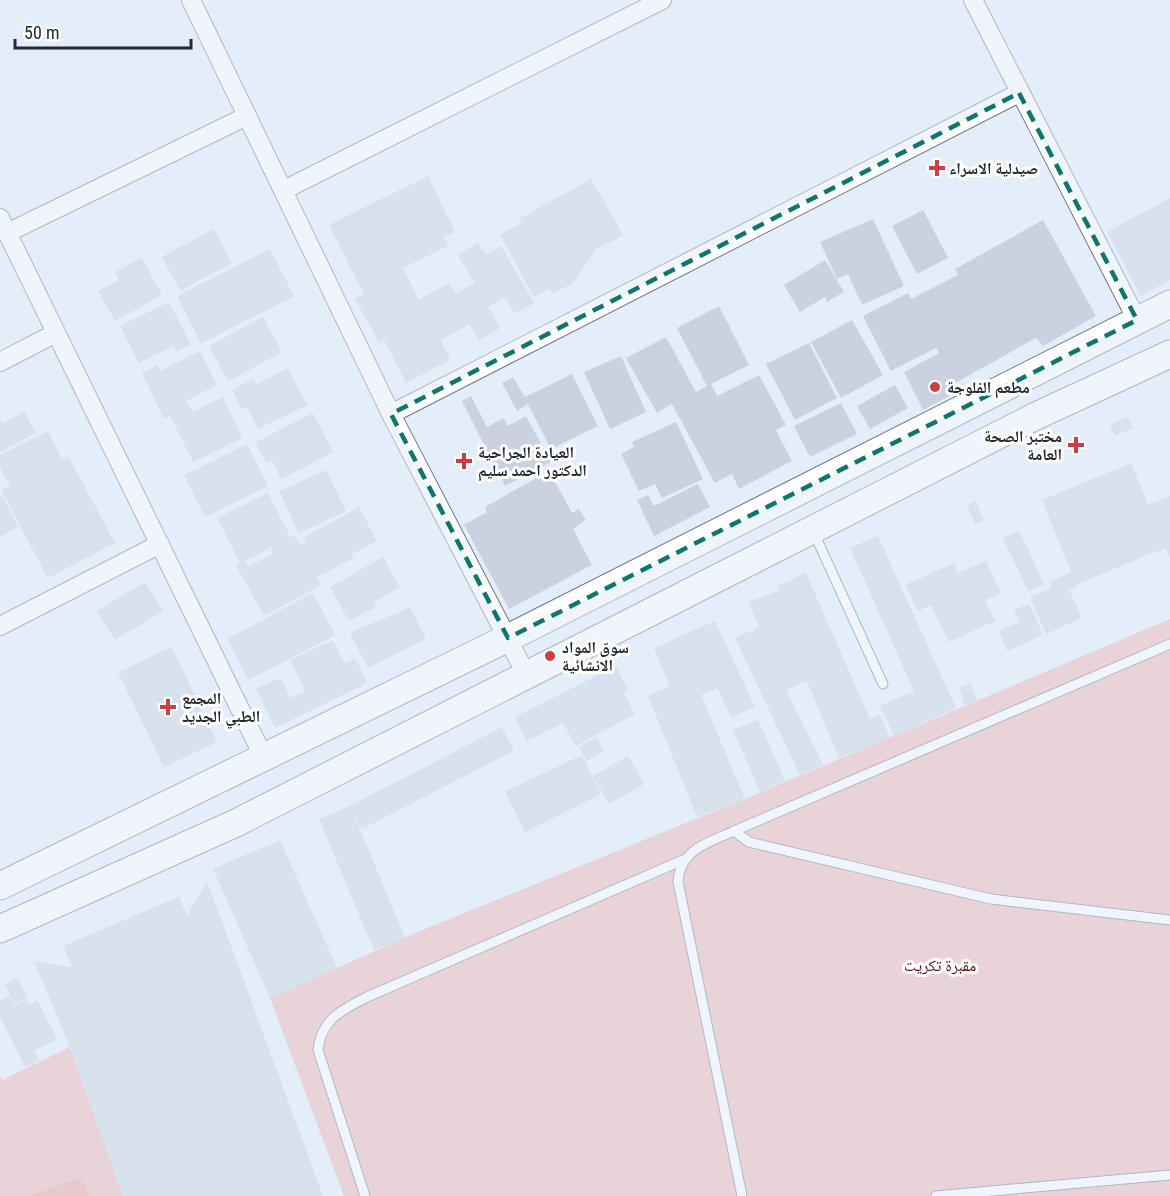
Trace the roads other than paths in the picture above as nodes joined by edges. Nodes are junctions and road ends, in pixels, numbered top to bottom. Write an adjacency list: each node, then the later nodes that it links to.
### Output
1 (191, 0): 5 (street)
2 (662, 0): 6 (street)
3 (973, 0): 4 (street)
4 (1019, 93): 9 (street); 13 (street)
5 (248, 116): 6 (street); 7 (street)
6 (284, 190): 13 (street)
7 (4, 226): 10 (street)
8 (1170, 304): 9 (main road)
9 (1137, 320): 17 (main road)
10 (56, 333): 12 (street); 15 (street)
11 (1169, 358): 14 (main road)
12 (0, 362)
13 (392, 414): 17 (street)
14 (813, 531): 19 (main road); 20 (lane)
15 (160, 544): 16 (street); 21 (street)
16 (0, 626)
17 (508, 638): 19 (street); 21 (main road)
18 (1170, 644): 22 (lane)
19 (527, 676): 26 (main road)
20 (883, 684)
21 (264, 758): 24 (main road)
22 (734, 831): 23 (lane); 25 (lane)
23 (682, 860): 28 (lane); 29 (lane)
24 (0, 886)
25 (1170, 920)
26 (0, 929)
27 (1170, 1175): 30 (lane)
28 (365, 1196)
29 (742, 1196)
30 (936, 1196)

